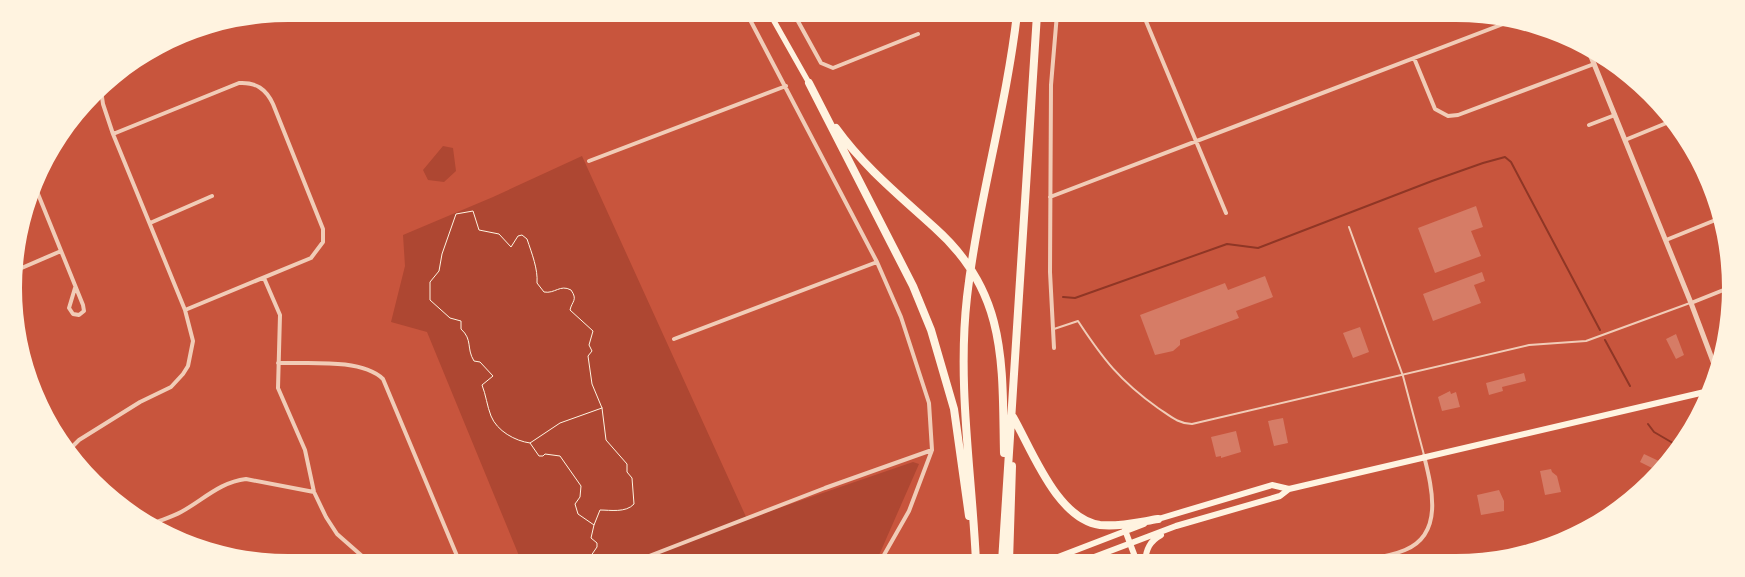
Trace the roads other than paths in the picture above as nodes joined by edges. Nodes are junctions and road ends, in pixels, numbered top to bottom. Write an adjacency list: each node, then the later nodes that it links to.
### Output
1 (751, 22): 14 (street)
2 (775, 22): 13 (main road)
3 (798, 22): 9 (street)
4 (1016, 22): 64 (highway)
5 (1037, 22): 45 (highway)
6 (1056, 22): 24 (street)
7 (1146, 22): 21 (street)
8 (1498, 26): 10 (street)
9 (918, 34)
10 (1414, 58): 12 (street); 21 (street)
11 (1592, 59): 12 (street)
12 (1594, 64): 16 (street)
13 (809, 83): 53 (highway); 63 (highway)
14 (786, 86): 22 (street); 32 (street)
15 (102, 98): 19 (street)
16 (1614, 115): 18 (street); 20 (street)
17 (1665, 124): 20 (street)
18 (1589, 125)
19 (113, 134): 28 (street); 34 (street)
20 (1625, 140): 30 (street)
21 (1195, 141): 24 (street); 26 (street)
22 (589, 162)
23 (212, 196): 28 (street)
24 (1050, 196): 39 (street)
25 (39, 197): 31 (street)
26 (1226, 213)
27 (1713, 221): 30 (street)
28 (150, 223): 38 (street)
29 (1349, 227): 44 (lane)
30 (1666, 240): 37 (street)
31 (61, 251): 33 (street); 35 (street)
32 (877, 262): 40 (street); 49 (street)
33 (23, 267)
34 (264, 278): 38 (street); 43 (street)
35 (75, 288): 35 (street)
36 (1722, 291): 37 (street)
37 (1691, 303): 42 (street); 44 (lane)
38 (185, 310): 48 (street)
39 (1054, 329): 41 (street); 44 (lane)
40 (674, 339)
41 (1054, 348)
42 (1712, 359)
43 (278, 363): 52 (street); 60 (street)
44 (1403, 376): 50 (lane)
45 (1014, 385): 47 (highway); 53 (highway)
46 (1701, 393): 50 (main road)
47 (1013, 417): 54 (highway); 66 (highway)
48 (74, 445)
49 (932, 450): 61 (street); 62 (street)
50 (1424, 456): 51 (main road); 71 (street)
51 (1289, 489): 54 (main road); 56 (main road)
52 (314, 492): 55 (street); 59 (street)
53 (1005, 500): 65 (highway)
54 (1158, 519): 57 (main road)
55 (159, 521)
56 (1176, 526): 58 (main road); 70 (main road)
57 (1125, 530): 58 (main road); 67 (main road)
58 (1130, 543): 68 (main road); 69 (main road)
59 (360, 554)
60 (456, 554)
61 (654, 554)
62 (885, 554)
63 (975, 554)
64 (975, 554)
65 (1002, 554)
66 (1009, 554)
67 (1066, 554)
68 (1102, 554)
69 (1134, 554)
70 (1146, 554)
71 (1388, 554)

